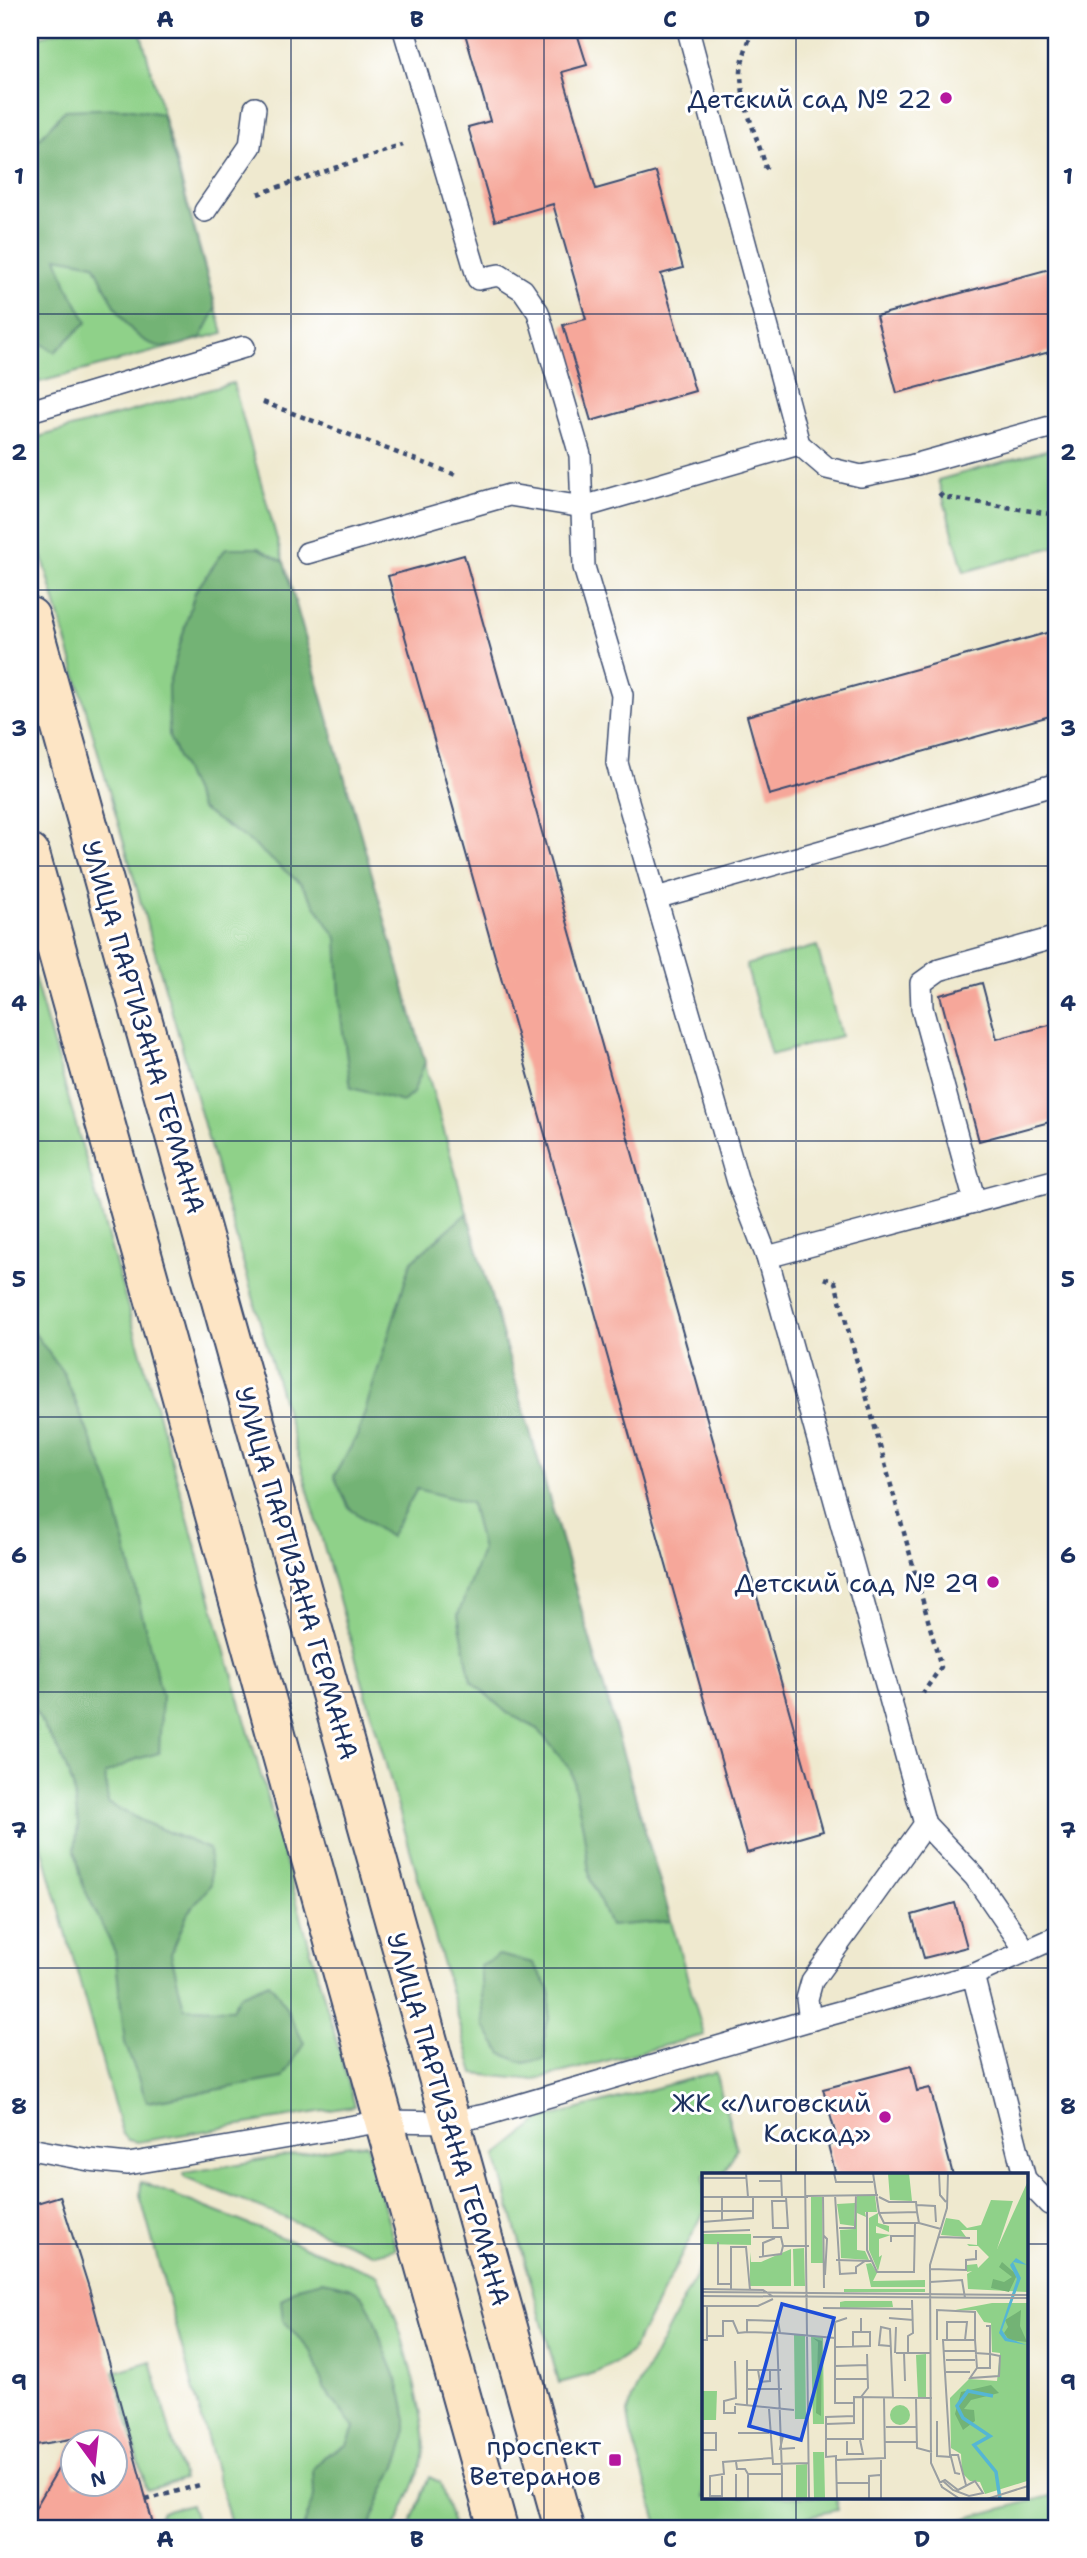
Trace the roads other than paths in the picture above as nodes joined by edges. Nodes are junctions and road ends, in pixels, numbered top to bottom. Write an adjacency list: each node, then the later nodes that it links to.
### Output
1 (404, 30): 9 (lane)
2 (688, 30): 8 (lane)
3 (255, 108): 4 (lane)
4 (205, 211)
5 (244, 348): 6 (lane)
6 (30, 411)
7 (1057, 425): 8 (lane)
8 (799, 444): 9 (lane)
9 (583, 507): 10 (lane); 14 (lane)
10 (307, 553)
11 (30, 617): 25 (main road, УЛИЦА ПАРТИЗАНА ГЕРМАНА)
12 (1057, 784): 14 (lane)
13 (30, 854): 24 (main road)
14 (656, 898): 18 (lane)
15 (1057, 937): 17 (lane)
16 (1057, 1180): 17 (lane)
17 (975, 1202): 18 (lane)
18 (767, 1257): 19 (lane)
19 (925, 1824): 21 (lane); 23 (lane)
20 (1057, 1937): 21 (lane)
21 (1026, 1951): 22 (lane)
22 (973, 1975): 23 (lane); 27 (lane)
23 (810, 2020): 25 (lane)
24 (384, 2121): 25 (lane); 26 (lane); 30 (main road)
25 (450, 2122): 31 (main road, УЛИЦА ПАРТИЗАНА ГЕРМАНА)
26 (30, 2148)
27 (1024, 2173)
28 (1028, 2180): 29 (lane)
29 (1057, 2204)
30 (498, 2528)
31 (564, 2528)

